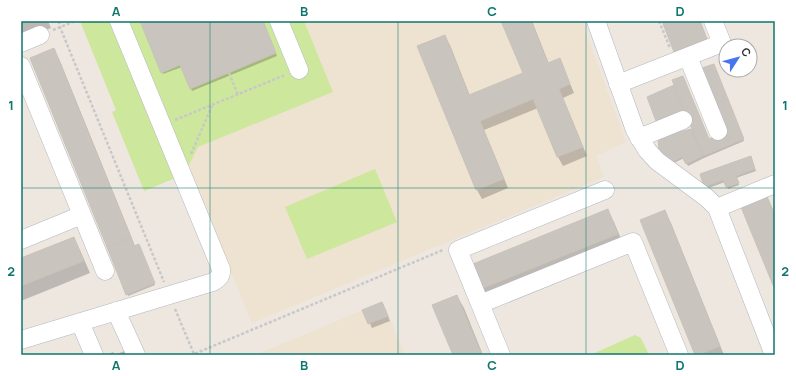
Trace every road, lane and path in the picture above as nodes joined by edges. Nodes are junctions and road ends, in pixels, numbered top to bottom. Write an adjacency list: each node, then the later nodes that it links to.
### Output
1 (59, 21): 8 (path)
2 (75, 21): 8 (path)
3 (120, 21): 19 (lane)
4 (279, 21): 13 (lane)
5 (596, 21): 15 (lane)
6 (659, 21): 11 (path)
7 (713, 21): 11 (lane)
8 (60, 27): 9 (path); 30 (path)
9 (40, 35): 10 (lane)
10 (21, 43)
11 (682, 59): 15 (lane); 20 (lane)
12 (21, 66): 26 (lane)
13 (299, 70): 16 (path)
14 (229, 73): 16 (path)
15 (618, 84): 21 (lane)
16 (238, 95): 17 (path)
17 (212, 105): 19 (path); 22 (path)
18 (683, 120): 21 (lane)
19 (162, 126): 30 (lane)
20 (718, 131)
21 (639, 138): 25 (lane)
22 (189, 161)
23 (775, 184): 25 (lane)
24 (605, 190): 28 (lane)
25 (717, 208): 39 (lane)
26 (82, 215): 27 (lane); 29 (lane)
27 (21, 240)
28 (458, 250): 30 (path); 31 (lane)
29 (105, 271)
30 (169, 295): 32 (lane)
31 (480, 304): 37 (lane); 38 (lane)
32 (116, 311): 33 (lane); 36 (lane)
33 (80, 322): 34 (lane); 35 (lane)
34 (21, 340)
35 (94, 355)
36 (136, 355)
37 (501, 355)
38 (679, 355)
39 (774, 355)

